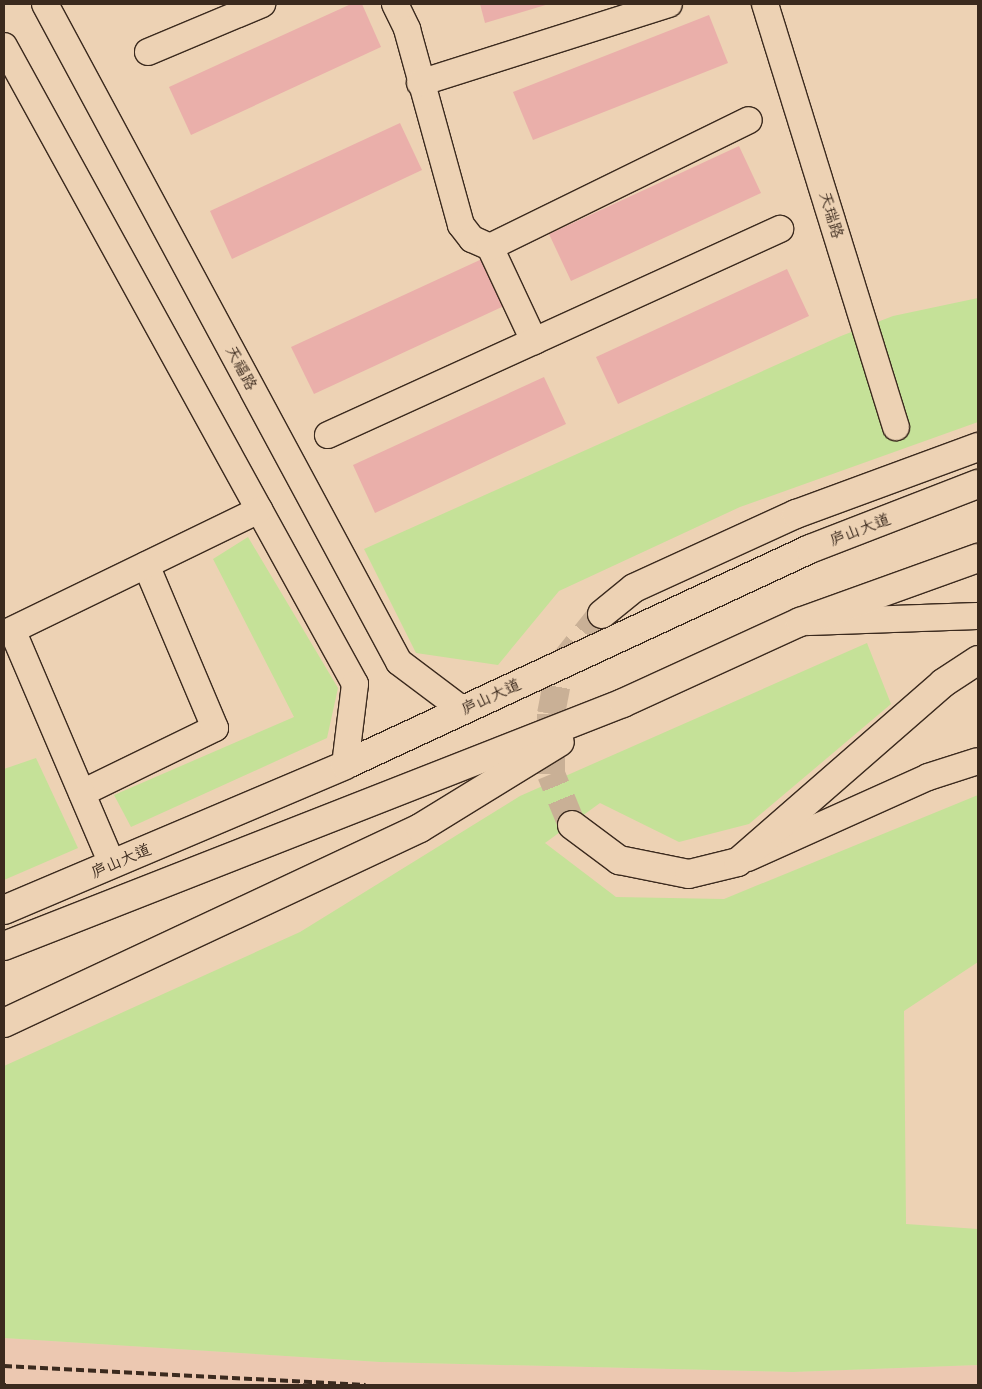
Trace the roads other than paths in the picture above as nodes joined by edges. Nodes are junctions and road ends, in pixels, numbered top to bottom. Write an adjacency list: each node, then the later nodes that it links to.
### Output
1 (45, 4): 25 (street, 天福路)
2 (262, 4): 7 (street)
3 (395, 4): 8 (street)
4 (669, 4): 8 (street)
5 (765, 4): 13 (street, 天瑞路)
6 (4, 46): 17 (street)
7 (148, 52)
8 (420, 83): 11 (street)
9 (749, 120): 11 (street)
10 (780, 229): 12 (street)
11 (490, 247): 12 (street)
12 (534, 341): 14 (street)
13 (896, 427)
14 (328, 435)
15 (978, 447): 20 (main road)
16 (978, 484): 25 (main road, 庐山大道)
17 (259, 510): 19 (street); 27 (street)
18 (978, 558): 22 (main road)
19 (146, 565): 28 (street); 28 (street)
20 (602, 614)
21 (978, 616): 22 (street)
22 (800, 622): 24 (main road)
23 (978, 660): 30 (main road)
24 (623, 703): 33 (main road); 34 (main road)
25 (463, 710): 27 (main road, 庐山大道)
26 (978, 761): 30 (street)
27 (345, 765): 31 (main road, 庐山大道)
28 (82, 793): 31 (street)
29 (572, 826): 30 (main road)
30 (738, 862)
31 (112, 864): 32 (main road, 庐山大道)
32 (4, 910)
33 (4, 946)
34 (4, 1023)

